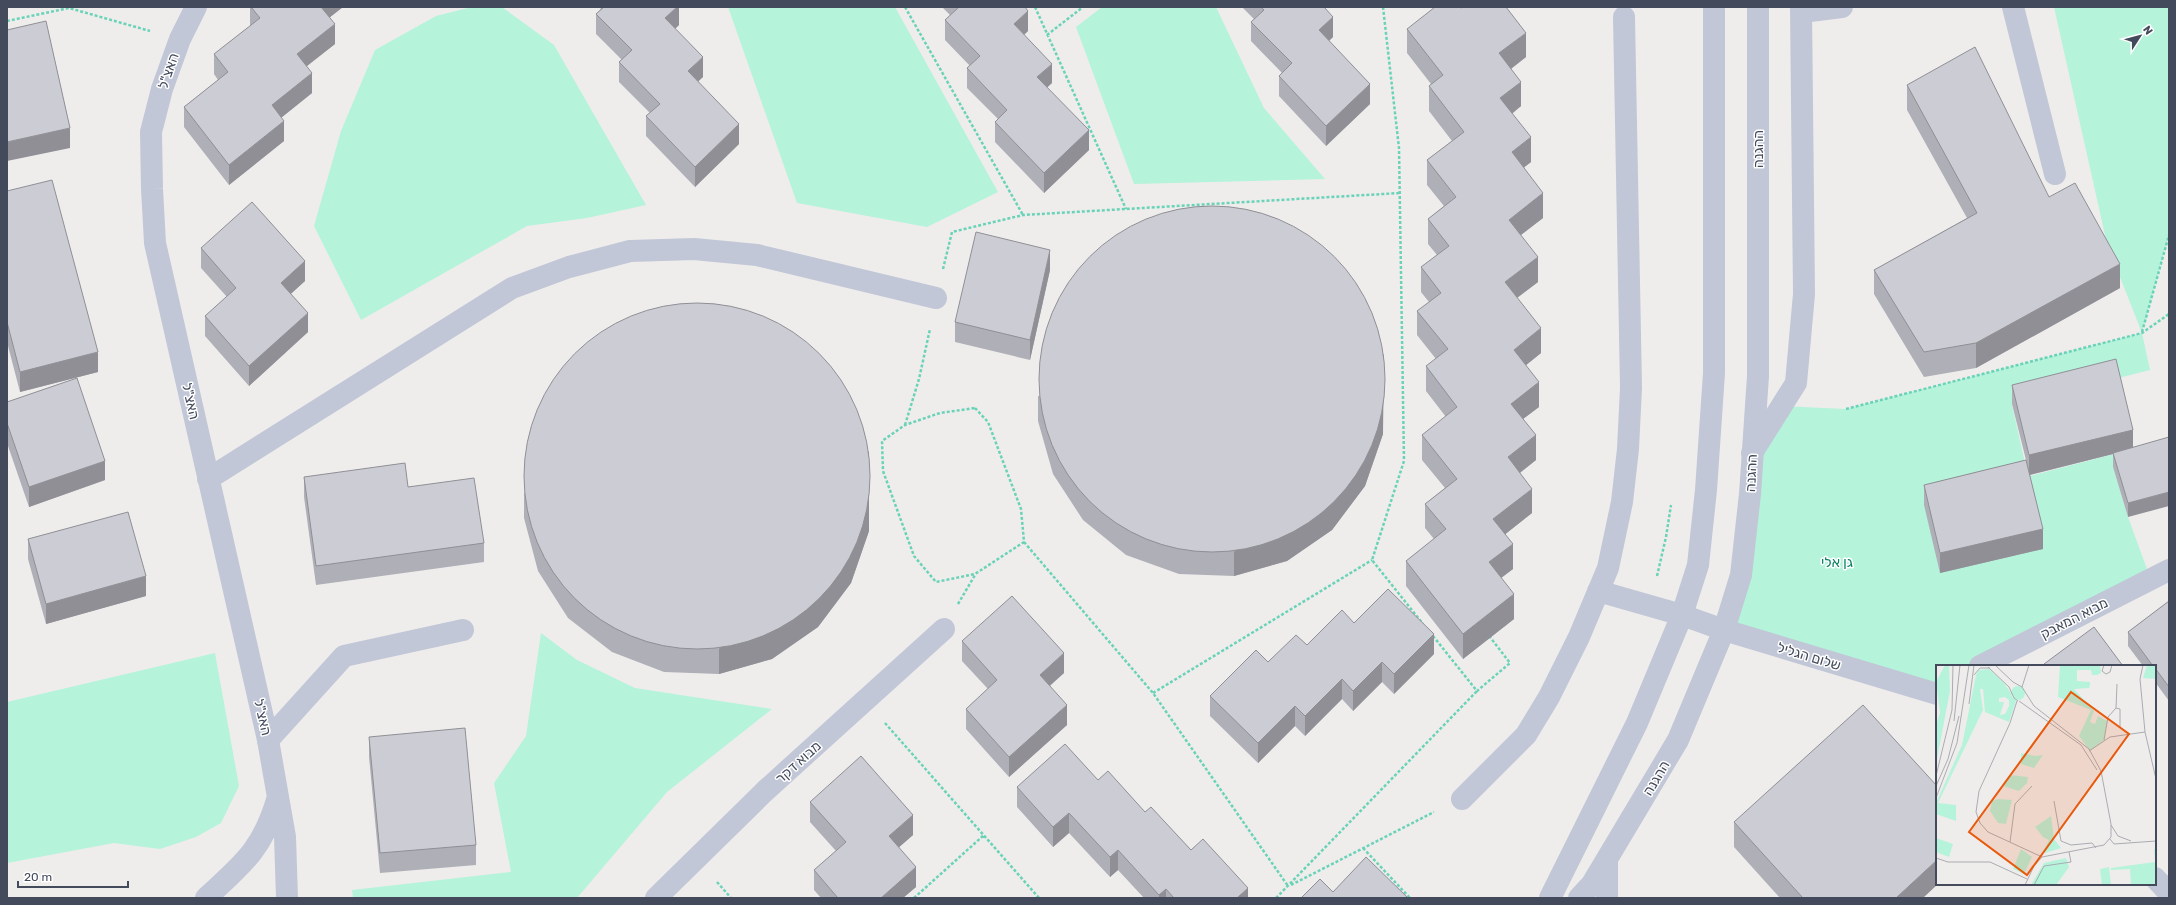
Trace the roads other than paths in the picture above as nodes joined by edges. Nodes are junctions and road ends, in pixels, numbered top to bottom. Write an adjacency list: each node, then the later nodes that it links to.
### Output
1 (196, 7): 11 (street, האצ"ל)
2 (1714, 7): 14 (street)
3 (1758, 7): 10 (street, ההגנה)
4 (1842, 7): 6 (street)
5 (2012, 7): 8 (street)
6 (1802, 10): 10 (street)
7 (1624, 17): 13 (street)
8 (2055, 174)
9 (936, 298): 11 (street)
10 (1752, 453): 17 (street, ההגנה)
11 (208, 479): 20 (street, האצ"ל)
12 (2169, 570): 18 (street, מבוא המאבק)
13 (1598, 591): 14 (street, שלום הגליל); 22 (street)
14 (1682, 614): 17 (street, שלום הגליל); 29 (street)
15 (944, 629): 28 (street, מבוא דקר)
16 (463, 630): 20 (street)
17 (1724, 630): 19 (street, שלום הגליל); 23 (street, ההגנה)
18 (1982, 665)
19 (1935, 691)
20 (268, 740): 21 (street, האצ"ל)
21 (278, 797): 26 (street, האצ"ל); 27 (street, האצ"ל)
22 (1462, 798)
23 (1606, 860): 30 (street, ההגנה); 31 (street)
24 (2156, 879): 25 (street)
25 (2169, 893)
26 (206, 898)
27 (287, 898)
28 (656, 898)
29 (1550, 898)
30 (1579, 898)
31 (1607, 898)

